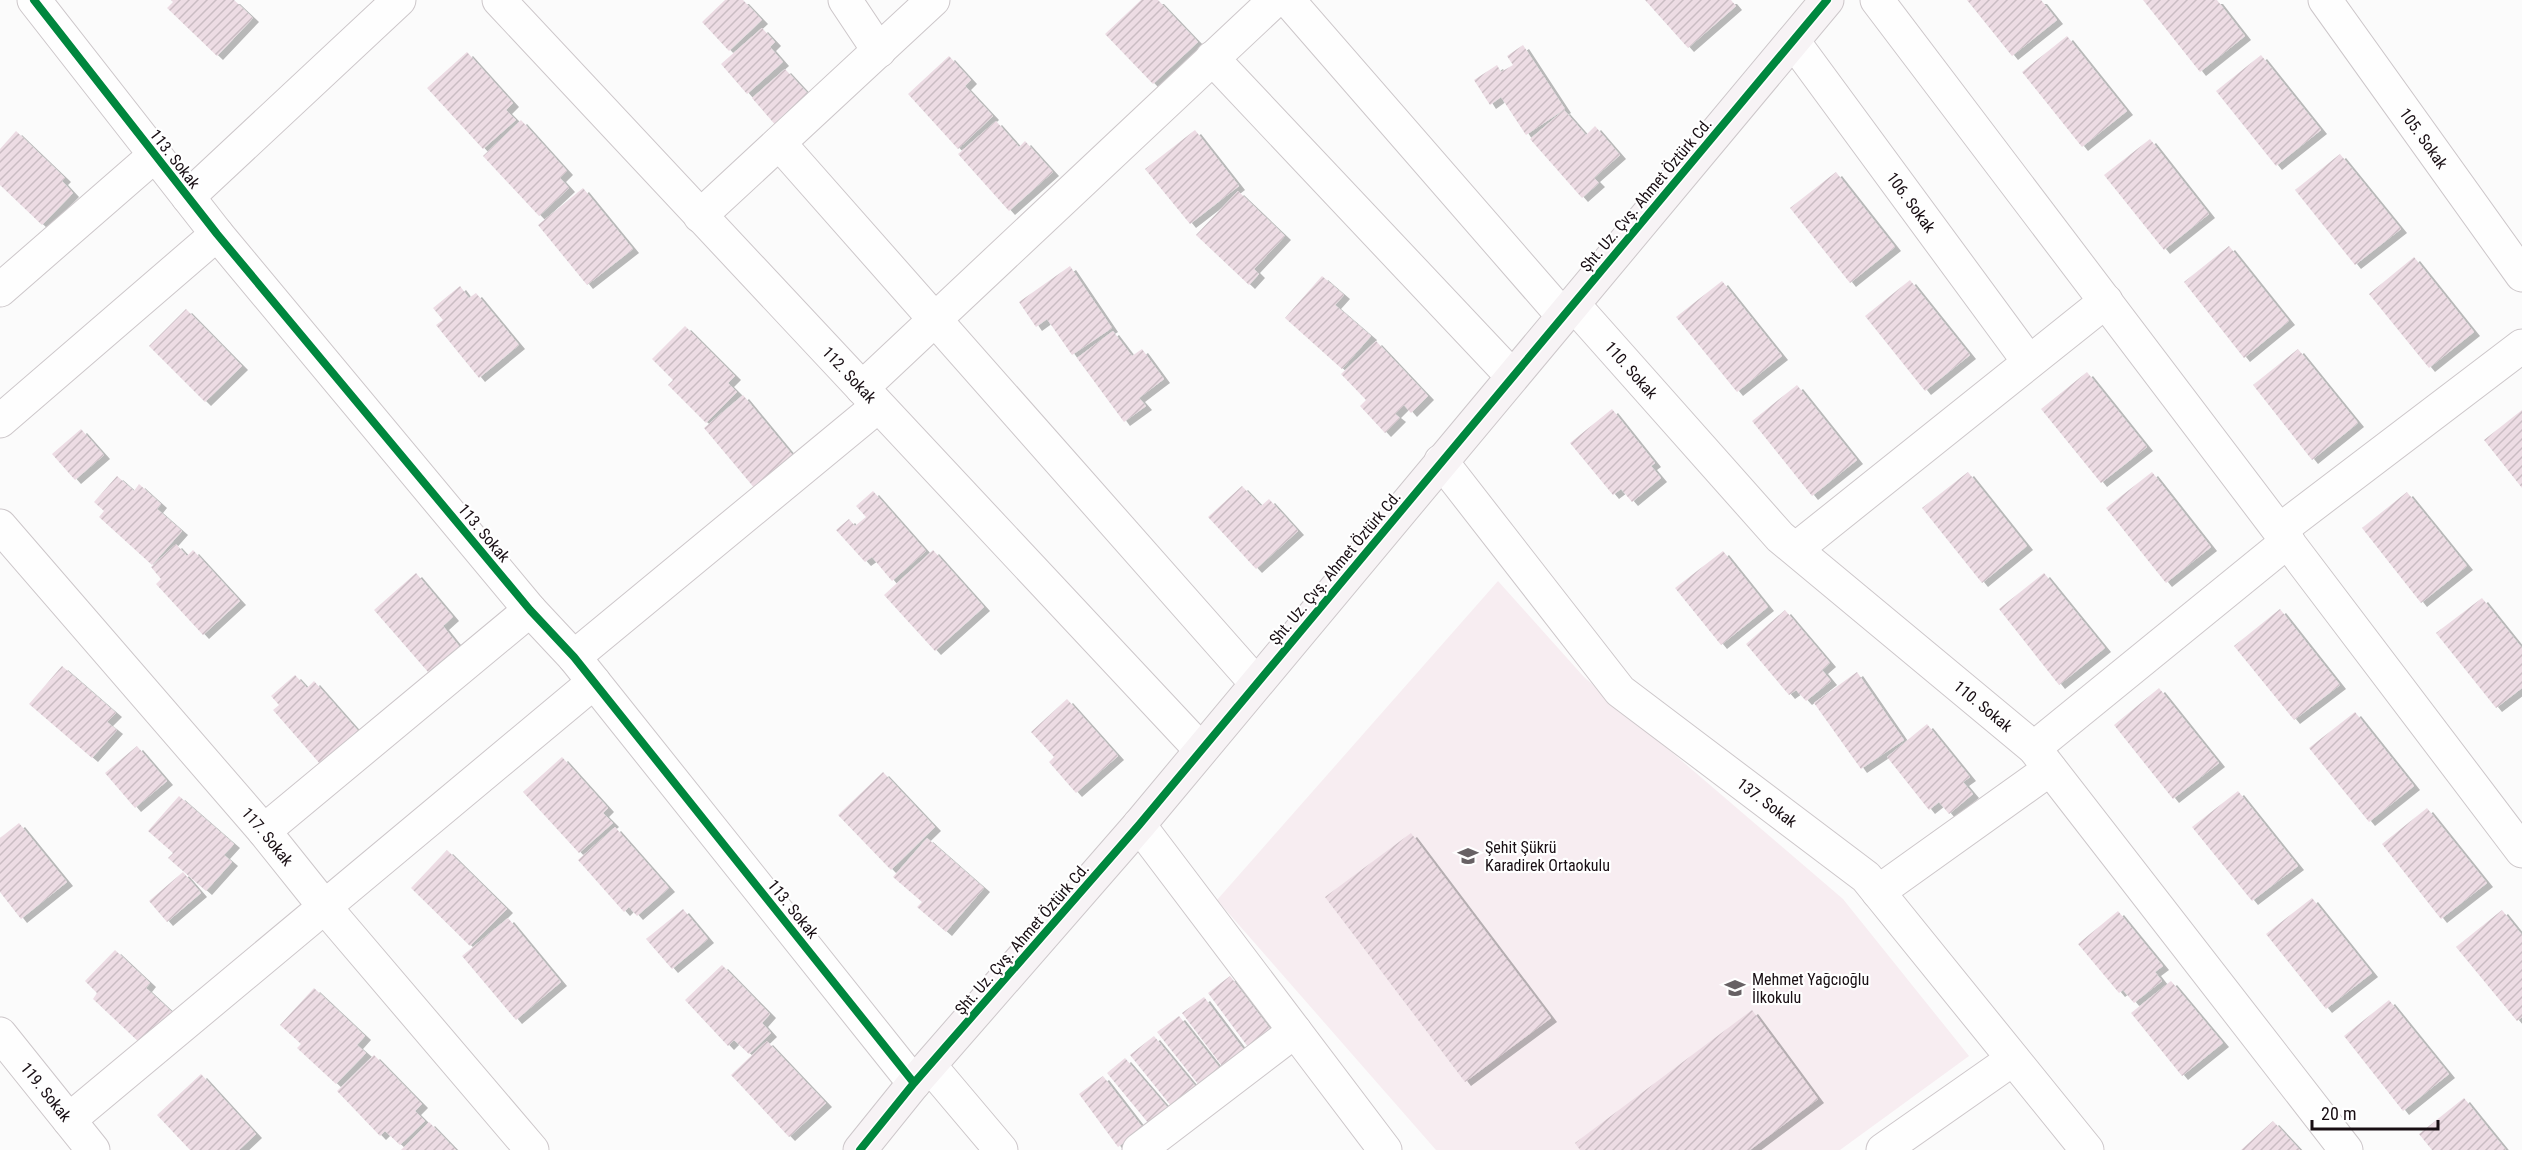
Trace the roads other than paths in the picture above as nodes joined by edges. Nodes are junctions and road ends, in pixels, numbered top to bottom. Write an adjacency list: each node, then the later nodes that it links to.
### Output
1 (34, 0): 15 (street, 113. Sokak)
2 (399, 0): 16 (street)
3 (499, 0): 17 (street, 112. Sokak)
4 (845, 0): 12 (street)
5 (933, 0): 12 (street)
6 (1275, 0): 13 (street)
7 (1288, 0): 22 (street, 110. Sokak)
8 (1827, 0): 11 (street, Şht. Uz. Çvş. Ahmet Öztürk Cd.)
9 (1877, 0): 21 (street)
10 (2325, 0): 19 (street, 105. Sokak)
11 (1793, 41): 22 (street, Şht. Uz. Çvş. Ahmet Öztürk Cd.); 25 (street, 106. Sokak)
12 (879, 51): 14 (street)
13 (1212, 58): 23 (street); 26 (street)
14 (778, 143): 17 (street); 23 (street)
15 (155, 155): 16 (street, 113. Sokak); 20 (street)
16 (188, 197): 18 (street, 113. Sokak)
17 (700, 216): 27 (street, 112. Sokak)
18 (217, 234): 28 (street); 33 (street, 113. Sokak)
19 (2522, 275)
20 (0, 290)
21 (2106, 301): 25 (street); 31 (street)
22 (1568, 310): 26 (street, Şht. Uz. Çvş. Ahmet Öztürk Cd.); 32 (street, 110. Sokak)
23 (935, 320): 27 (street); 36 (street)
24 (2522, 346): 31 (street)
25 (2029, 362): 32 (street)
26 (1512, 376): 29 (street, Şht. Uz. Çvş. Ahmet Öztürk Cd.)
27 (870, 397): 34 (street); 37 (street, 112. Sokak)
28 (0, 421)
29 (1441, 461): 36 (street, Şht. Uz. Çvş. Ahmet Öztürk Cd.); 42 (street, 137. Sokak)
30 (0, 526): 40 (street, 117. Sokak)
31 (2284, 535): 38 (street); 41 (street)
32 (1796, 549): 38 (street, 110. Sokak)
33 (530, 609): 34 (street, 113. Sokak); 40 (street)
34 (574, 657): 35 (street, 113. Sokak)
35 (594, 682): 43 (street); 47 (street, 113. Sokak)
36 (1256, 683): 37 (street, Şht. Uz. Çvş. Ahmet Öztürk Cd.)
37 (1201, 750): 39 (street, Şht. Uz. Çvş. Ahmet Öztürk Cd.)
38 (2042, 758): 42 (street); 57 (street, 110. Sokak)
39 (1139, 825): 44 (street); 47 (street, Şht. Uz. Çvş. Ahmet Öztürk Cd.)
40 (264, 831): 43 (street, 117. Sokak)
41 (2522, 851)
42 (1878, 892): 46 (street, 137. Sokak)
43 (324, 906): 48 (street); 50 (street, 117. Sokak)
44 (1295, 1031): 53 (street); 54 (street)
45 (0, 1034): 48 (street, 119. Sokak)
46 (2013, 1059): 55 (street); 56 (street, 137. Sokak)
47 (922, 1075): 51 (street, Şht. Uz. Çvş. Ahmet Öztürk Cd.); 52 (street, 113. Sokak)
48 (69, 1120): 49 (street, 119. Sokak)
49 (93, 1150)
50 (532, 1150)
51 (860, 1150)
52 (1001, 1150)
53 (1139, 1150)
54 (1385, 1150)
55 (1883, 1150)
56 (2088, 1150)
57 (2346, 1150)

